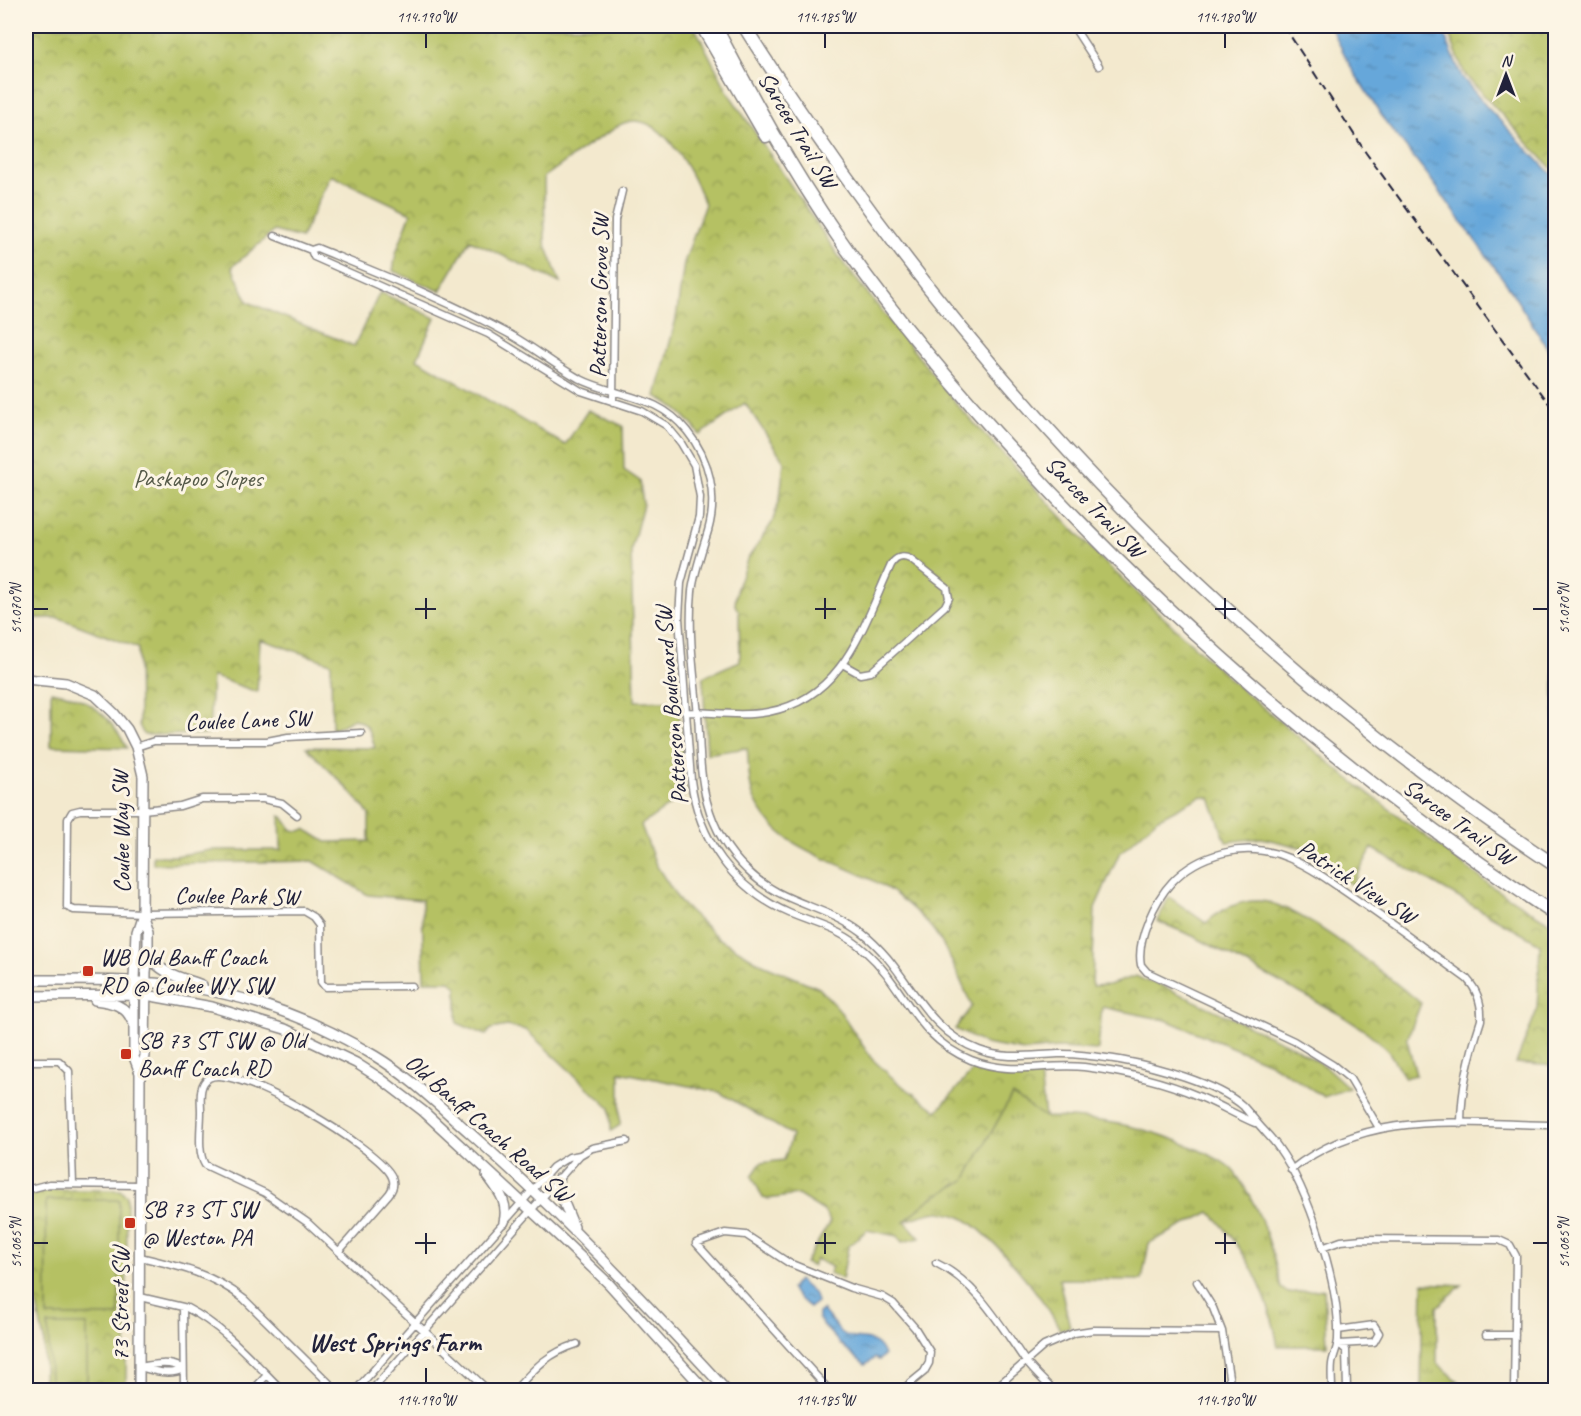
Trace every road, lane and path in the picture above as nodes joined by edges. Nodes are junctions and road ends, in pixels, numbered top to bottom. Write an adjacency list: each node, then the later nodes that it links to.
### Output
1 (702, 26): 9 (highway)
2 (716, 26): 9 (highway, Sarcee Trail SW)
3 (744, 26): 6 (highway, Sarcee Trail SW)
4 (748, 26): 6 (highway)
5 (1073, 26): 7 (street)
6 (758, 49): 30 (highway, Sarcee Trail SW)
7 (1099, 66)
8 (622, 191): 14 (street, Patterson Grove SW)
9 (835, 232): 32 (highway, Sarcee Trail SW)
10 (275, 236): 11 (street, Patterson Boulevard SW)
11 (310, 250): 12 (street, Patterson Boulevard SW); 13 (street, Patterson Boulevard SW)
12 (447, 302): 13 (street); 14 (street, Patterson Boulevard SW)
13 (442, 312): 15 (street, Patterson Boulevard SW)
14 (614, 391): 15 (street, Patterson Grove SW); 16 (street, Patterson Boulevard SW)
15 (613, 402): 17 (street, Patterson Boulevard SW)
16 (709, 475): 17 (street); 19 (street, Patterson Boulevard SW)
17 (698, 477): 18 (street, Patterson Boulevard SW)
18 (681, 583): 19 (street, Patterson Boulevard SW); 22 (street, Patterson Boulevard SW)
19 (693, 585): 23 (street, Patterson Boulevard SW)
20 (844, 664): 20 (street); 23 (street)
21 (26, 679): 25 (main road, Coulee Way SW)
22 (685, 712): 23 (street); 29 (street, Patterson Boulevard SW)
23 (698, 712): 28 (street, Patterson Boulevard SW)
24 (361, 733): 25 (street, Coulee Lane SW)
25 (136, 747): 26 (main road, Coulee Way SW)
26 (143, 810): 27 (street); 31 (main road, Coulee Way SW); 31 (street)
27 (297, 815)
28 (728, 849): 29 (street); 33 (street, Patterson Boulevard SW)
29 (718, 856): 34 (street, Patterson Boulevard SW)
30 (1556, 866)
31 (142, 913): 35 (main road, 73 Street SW); 37 (main road, 73 Street SW); 39 (street, Coulee Park SW)
32 (1556, 915)
33 (849, 924): 34 (street); 48 (street, Patterson Boulevard SW)
34 (843, 935): 48 (street, Patterson Boulevard SW)
35 (148, 954): 38 (main road, 73 Street SW); 44 (main road)
36 (26, 980): 37 (main road, Old Banff Coach Road SW)
37 (134, 980): 38 (main road, Old Banff Coach Road SW); 40 (main road, 73 Street SW)
38 (146, 981): 41 (main road, 73 Street SW); 44 (main road, Old Banff Coach Road SW)
39 (412, 986)
40 (134, 995): 41 (main road, Old Banff Coach Road SW); 43 (main road, Old Banff Coach Road SW); 45 (main road, 73 Street SW)
41 (146, 995): 47 (main road, 73 Street SW); 53 (main road, Old Banff Coach Road SW)
42 (26, 996): 43 (main road, Old Banff Coach Road SW)
43 (60, 996): 45 (main road)
44 (236, 997): 60 (main road, Old Banff Coach Road SW)
45 (134, 1028): 47 (main road, 73 Street SW)
46 (26, 1061): 57 (street)
47 (140, 1073): 58 (main road, 73 Street SW)
48 (1259, 1124): 55 (street, Patterson Boulevard SW)
49 (1461, 1124): 50 (street); 51 (street); 51 (street, Patrick View SW)
50 (1556, 1125)
51 (1379, 1128): 55 (street)
52 (627, 1141): 54 (street)
53 (469, 1152): 62 (main road, Old Banff Coach Road SW); 64 (main road)
54 (580, 1155): 56 (street); 60 (street)
55 (1291, 1170): 66 (street, Patterson Boulevard SW)
56 (558, 1179): 61 (street); 65 (main road)
57 (73, 1185): 58 (street); 59 (street)
58 (140, 1185): 68 (main road, 73 Street SW)
59 (26, 1190)
60 (532, 1190): 61 (main road, Old Banff Coach Road SW); 62 (street)
61 (541, 1198): 63 (street); 65 (main road, Old Banff Coach Road SW)
62 (522, 1202): 63 (main road, Old Banff Coach Road SW); 64 (street)
63 (531, 1210): 75 (street); 94 (main road, Old Banff Coach Road SW)
64 (504, 1222): 73 (street)
65 (576, 1232): 95 (main road, Old Banff Coach Road SW)
66 (1322, 1248): 74 (street, Patterson Boulevard SW); 78 (street)
67 (339, 1251): 67 (street); 73 (street)
68 (140, 1257): 71 (main road, 73 Street SW); 89 (street)
69 (936, 1263): 81 (street)
70 (1197, 1282): 76 (street)
71 (140, 1297): 72 (street); 82 (main road, 73 Street SW)
72 (183, 1307): 83 (street); 84 (street)
73 (416, 1323): 75 (street); 90 (street)
74 (1338, 1330): 80 (street, Patterson Boulevard SW); 80 (street)
75 (424, 1331): 91 (street); 92 (street)
76 (1222, 1331): 81 (street); 100 (street)
77 (1486, 1335): 78 (street)
78 (1515, 1335): 103 (street)
79 (577, 1344): 93 (street)
80 (1339, 1344): 101 (street, Patterson Boulevard SW); 102 (street, Patterson Boulevard SW)
81 (1026, 1361): 98 (street); 99 (street)
82 (140, 1367): 83 (street); 85 (main road, 73 Street SW)
83 (183, 1369): 86 (street)
84 (267, 1375): 87 (street); 88 (street)
85 (139, 1390)
86 (184, 1390)
87 (253, 1390)
88 (282, 1390)
89 (336, 1390)
90 (356, 1390)
91 (372, 1390)
92 (488, 1390)
93 (515, 1390)
94 (705, 1390)
95 (726, 1390)
96 (829, 1390): 97 (street)
97 (902, 1390)
98 (993, 1390)
99 (1053, 1390)
100 (1231, 1390)
101 (1332, 1390)
102 (1347, 1390)
103 (1514, 1390)

